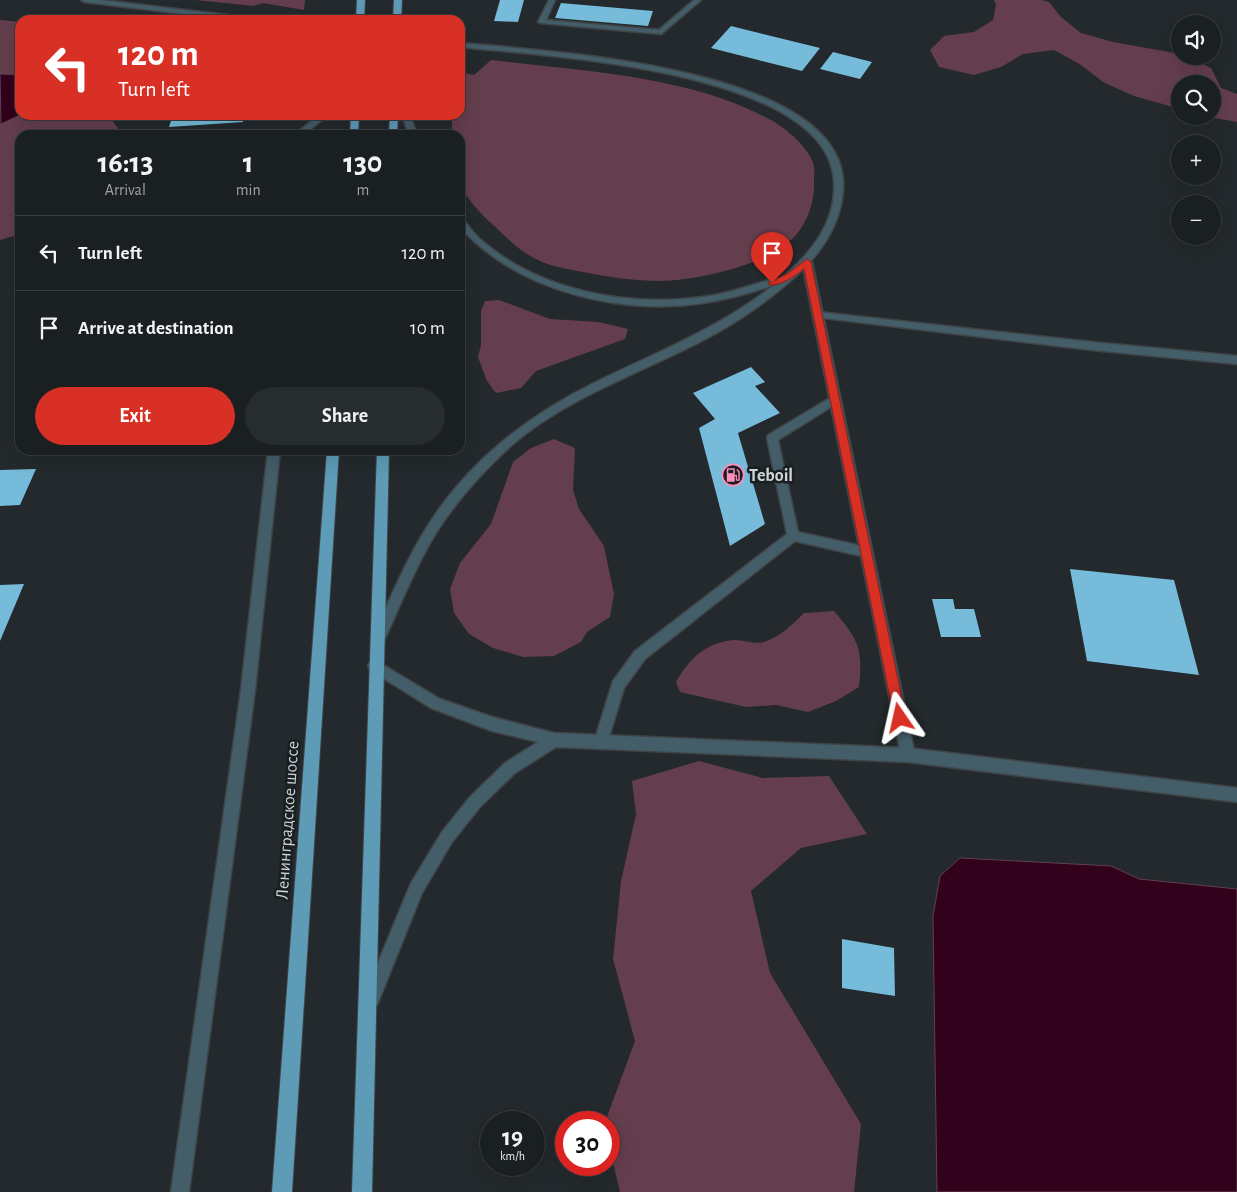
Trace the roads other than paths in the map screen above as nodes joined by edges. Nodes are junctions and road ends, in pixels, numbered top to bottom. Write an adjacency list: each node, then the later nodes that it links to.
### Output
1 (84, 0): 6 (street)
2 (361, 0): 7 (highway)
3 (398, 0): 8 (highway)
4 (552, 0): 5 (street)
5 (698, 0)
6 (211, 15)
7 (360, 15)
8 (397, 15)
9 (465, 45): 13 (street)
10 (318, 120): 11 (street)
11 (304, 130)
12 (465, 228): 14 (street)
13 (807, 262): 14 (street); 15 (street)
14 (790, 276): 23 (street)
15 (818, 315): 16 (street); 17 (street)
16 (1237, 360)
17 (835, 399): 21 (street); 22 (street)
18 (273, 455): 30 (street)
19 (333, 455): 31 (highway, Ленинградское шоссе)
20 (383, 455): 23 (highway)
21 (793, 536): 22 (street); 26 (street)
22 (866, 552): 27 (street)
23 (376, 644): 24 (highway)
24 (375, 666): 25 (street); 29 (highway)
25 (554, 740): 26 (street); 29 (street)
26 (601, 742): 27 (street)
27 (908, 755): 28 (street)
28 (1237, 795)
29 (368, 1008): 32 (highway)
30 (180, 1192)
31 (282, 1192)
32 (362, 1192)

